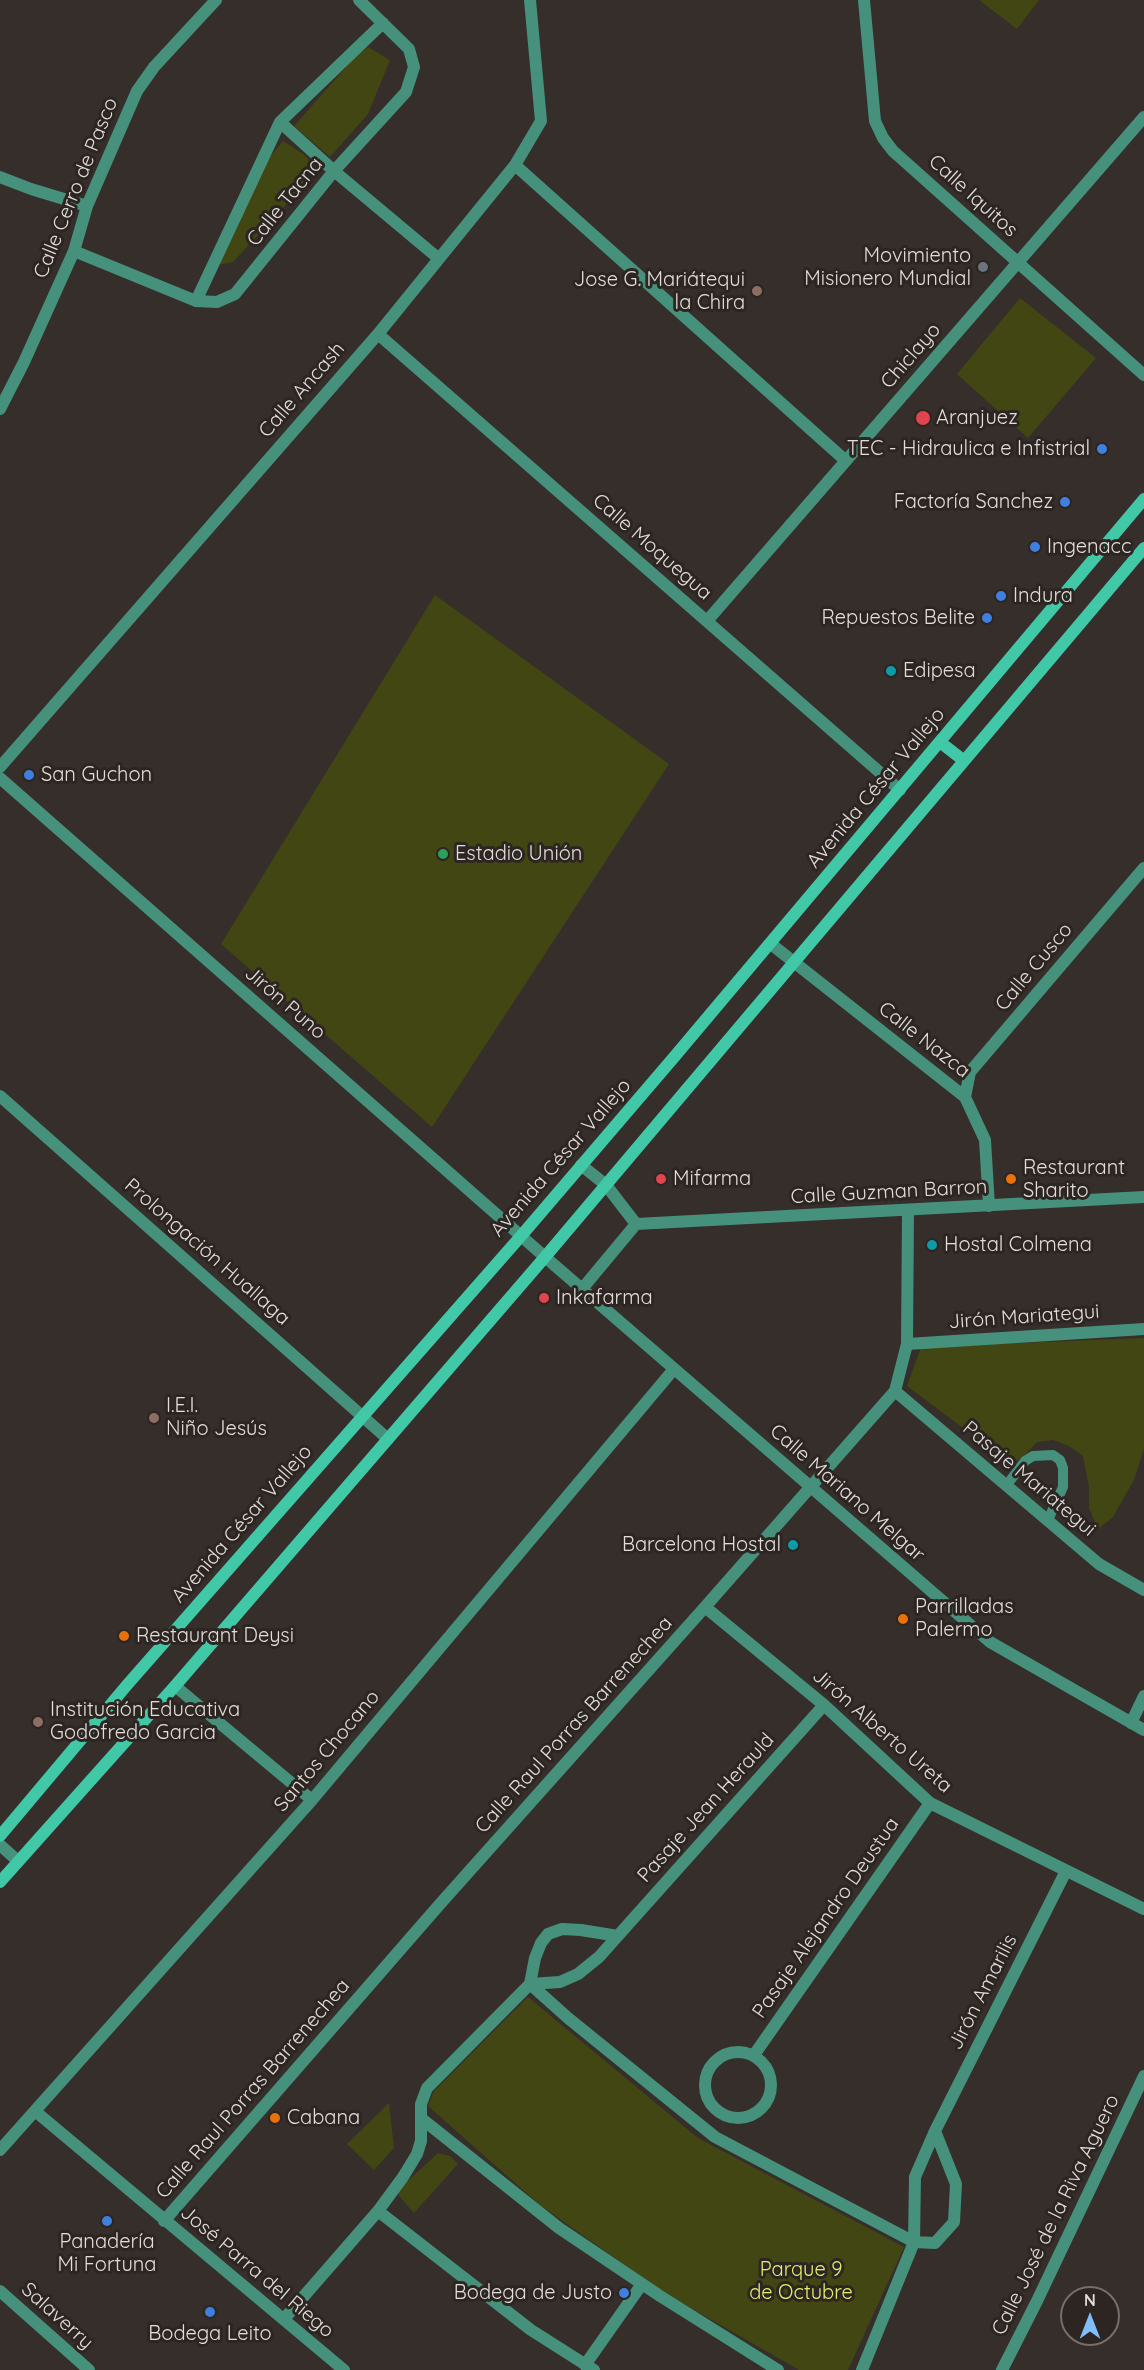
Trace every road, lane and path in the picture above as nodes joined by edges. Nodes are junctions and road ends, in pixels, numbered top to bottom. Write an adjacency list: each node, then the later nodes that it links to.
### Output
1 (216, 0): 11 (street, Calle Cerro de Pasco)
2 (359, 0): 5 (street, Calle Tacna)
3 (530, 0): 8 (street, Calle Ancash)
4 (864, 0): 14 (street, Calle Iquitos)
5 (383, 23): 7 (street); 9 (street, Calle Tacna)
6 (1144, 117): 14 (street, Chiclayo)
7 (280, 122): 9 (street); 15 (street)
8 (515, 165): 13 (street, Calle Ancash); 19 (street)
9 (334, 171): 13 (street); 15 (street, Calle Tacna)
10 (0, 177): 11 (street)
11 (87, 206): 12 (street, Calle Cerro de Pasco)
12 (74, 251): 15 (street, Calle Tacna); 18 (street, Calle Cerro de Pasco)
13 (438, 258): 16 (street, Calle Ancash)
14 (1018, 262): 17 (street, Calle Iquitos); 19 (street, Chiclayo)
15 (196, 301)
16 (378, 334): 22 (street, Calle Moquegua); 25 (street, Calle Ancash)
17 (1144, 375)
18 (0, 409)
19 (846, 461): 22 (street, Chiclayo)
20 (1144, 499): 23 (main road, Avenida César Vallejo)
21 (1144, 548): 24 (main road)
22 (707, 621): 27 (street, Calle Moquegua)
23 (940, 742): 24 (main road); 27 (main road, Avenida César Vallejo)
24 (963, 760): 30 (main road)
25 (0, 767)
26 (0, 778): 39 (street, Jirón Puno)
27 (900, 790): 29 (main road, Avenida César Vallejo)
28 (1144, 868): 32 (street, Calle Cusco)
29 (771, 944): 30 (street, Calle Nazca); 33 (main road, Avenida César Vallejo)
30 (792, 962): 32 (street, Calle Nazca); 34 (main road)
31 (0, 1096): 46 (street, Prolongación Huallaga)
32 (965, 1097): 36 (street, Calle Nazca)
33 (581, 1165): 34 (street); 39 (main road, Avenida César Vallejo)
34 (606, 1185): 38 (street); 40 (main road)
35 (1144, 1197): 36 (street, Calle Guzman Barron)
36 (989, 1206): 37 (street, Calle Guzman Barron)
37 (908, 1211): 38 (street, Calle Guzman Barron); 43 (street, Calle Raul Porras Barrenechea)
38 (636, 1224): 41 (street)
39 (521, 1236): 40 (street, Jirón Puno); 46 (main road, Avenida César Vallejo)
40 (545, 1257): 41 (street, Calle Mariano Melgar); 47 (main road)
41 (582, 1288): 44 (street, Calle Mariano Melgar)
42 (1144, 1329): 43 (street, Jirón Mariategui)
43 (907, 1344): 45 (street, Calle Raul Porras Barrenechea)
44 (674, 1368): 48 (street, Calle Mariano Melgar); 58 (street, Santos Chocano)
45 (895, 1391): 48 (street, Calle Raul Porras Barrenechea); 49 (street, Pasaje Mariategui)
46 (363, 1416): 47 (street, Prolongación Huallaga); 60 (main road, Avenida César Vallejo)
47 (388, 1439): 53 (main road)
48 (810, 1486): 52 (street, Calle Raul Porras Barrenechea); 56 (street, Calle Mariano Melgar)
49 (1006, 1486): 50 (street, Pasaje Mariategui); 50 (lane)
50 (1048, 1520): 51 (street, Pasaje Mariategui)
51 (1144, 1590)
52 (705, 1607): 55 (street, Jirón Alberto Ureta); 75 (street, Calle Raul Porras Barrenechea)
53 (175, 1686): 58 (street); 62 (main road)
54 (1144, 1696): 56 (street)
55 (824, 1706): 59 (street, Jirón Alberto Ureta); 66 (street, Pasaje Jean Herauld)
56 (1131, 1723): 57 (street, Calle Mariano Melgar)
57 (1144, 1730)
58 (312, 1800): 70 (street, Santos Chocano)
59 (930, 1803): 63 (street, Jirón Alberto Ureta); 68 (street, Pasaje Alejandro Deustua)
60 (0, 1836)
61 (0, 1845): 62 (street)
62 (18, 1861): 64 (main road)
63 (1066, 1870): 65 (street, Jirón Alberto Ureta); 72 (street, Jirón Amarilis)
64 (0, 1882)
65 (1144, 1909)
66 (618, 1936): 67 (street, Pasaje Jean Herauld); 67 (street)
67 (530, 1984): 71 (street); 76 (street)
68 (754, 2055): 68 (street)
69 (1144, 2076): 85 (street, Calle José de la Riva Aguero)
70 (35, 2111): 73 (street, Santos Chocano); 75 (street, José Parra del Riego)
71 (422, 2119): 74 (street); 77 (street)
72 (935, 2131): 76 (street, Jirón Amarilis); 76 (street)
73 (0, 2150)
74 (378, 2211): 79 (street); 80 (street)
75 (164, 2220): 79 (street, José Parra del Riego)
76 (914, 2242): 84 (street, Jirón Amarilis)
77 (642, 2284): 80 (street); 83 (street)
78 (0, 2291): 81 (street, Salaverry)
79 (285, 2319): 82 (street, José Parra del Riego)
80 (590, 2367)
81 (89, 2370)
82 (344, 2370)
83 (778, 2370)
84 (862, 2370)
85 (1002, 2370)

